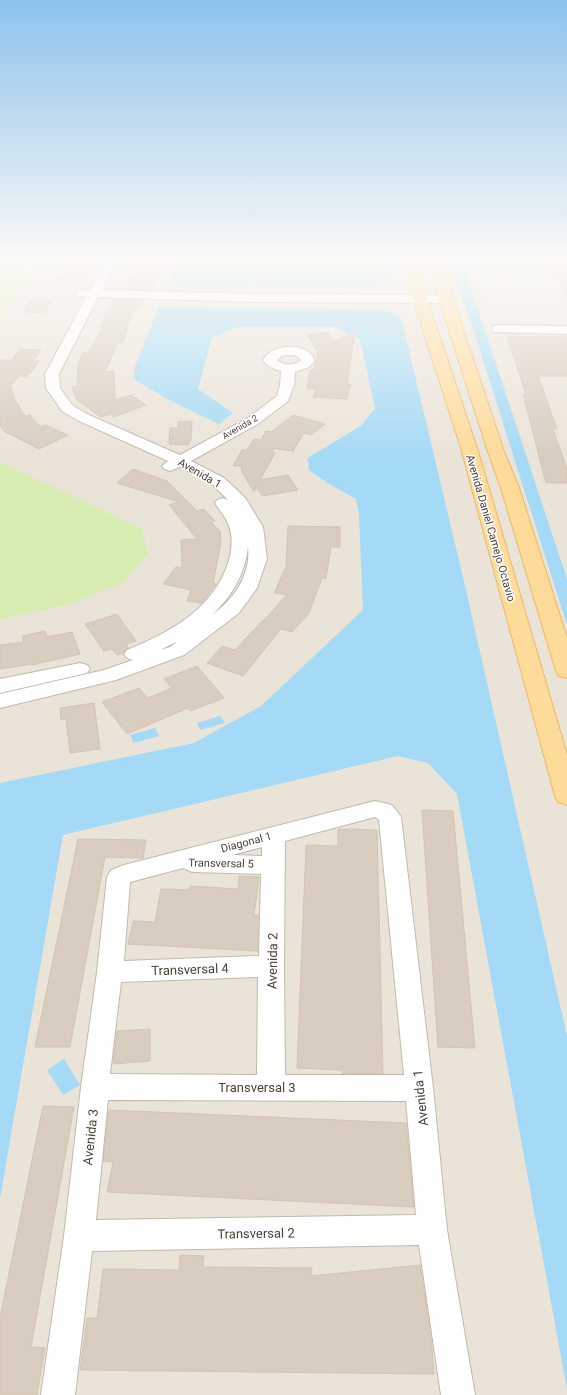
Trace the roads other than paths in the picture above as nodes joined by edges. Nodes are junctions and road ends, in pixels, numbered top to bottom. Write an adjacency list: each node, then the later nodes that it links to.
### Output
1 (74, 326): 7 (street, Avenida 1)
2 (430, 326): 11 (main road, Avenida Daniel Camejo Octavio)
3 (455, 326): 8 (main road)
4 (498, 329): 5 (street)
5 (567, 330)
6 (288, 368): 7 (street, Avenida 2)
7 (174, 464): 9 (street, Avenida 1); 10 (street, Avenida 1)
8 (567, 671)
9 (0, 686)
10 (0, 701)
11 (567, 796)
12 (375, 809): 13 (street, Diagonal 1); 21 (street, Avenida 1)
13 (274, 835): 14 (street, Diagonal 1); 15 (street, Avenida 2)
14 (168, 862): 15 (street, Transversal 5); 16 (street, Diagonal 1)
15 (274, 865): 17 (street, Avenida 2)
16 (119, 878): 18 (street, Avenida 3)
17 (271, 966): 18 (street, Transversal 4); 19 (street, Avenida 2)
18 (110, 972): 20 (street, Avenida 3)
19 (272, 1087): 20 (street, Transversal 3); 21 (street, Transversal 3)
20 (95, 1088): 23 (street, Avenida 3)
21 (419, 1088): 22 (street, Avenida 1)
22 (432, 1230): 23 (street, Transversal 2); 25 (street, Avenida 1)
23 (79, 1236): 24 (street, Avenida 3)
24 (58, 1395)
25 (458, 1395)

